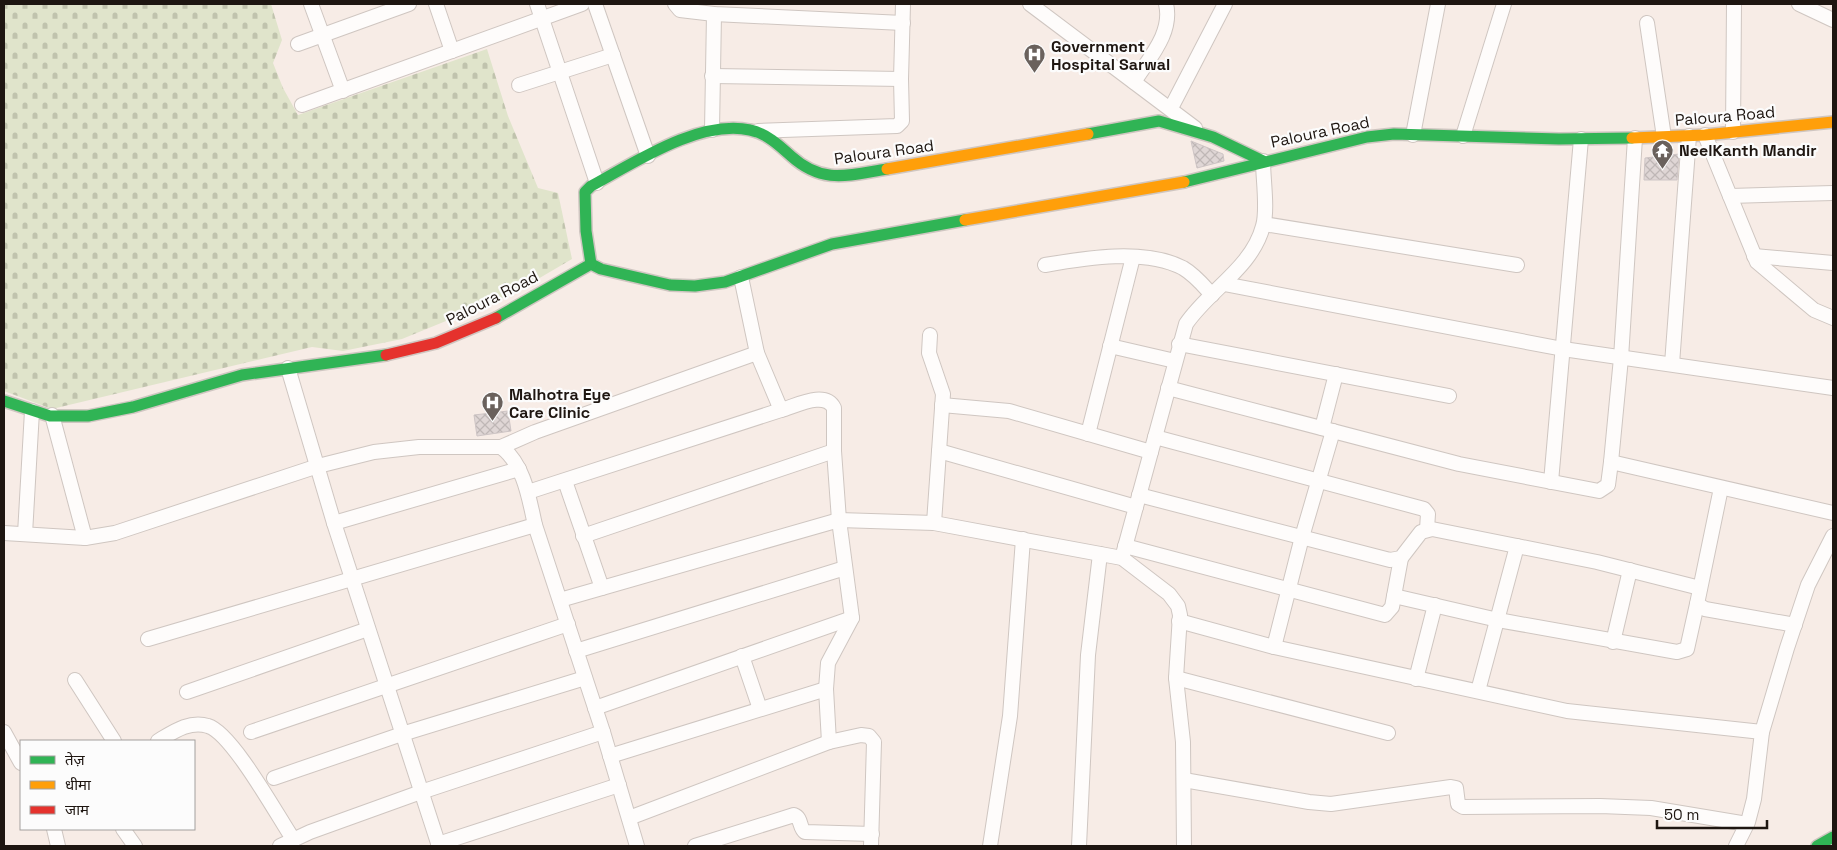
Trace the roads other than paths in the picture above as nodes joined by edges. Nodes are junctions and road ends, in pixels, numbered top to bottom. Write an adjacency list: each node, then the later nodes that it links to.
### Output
1 (311, 4): 21 (street)
2 (409, 4): 21 (street)
3 (436, 4): 23 (street)
4 (537, 4): 17 (street)
5 (582, 4): 17 (street)
6 (595, 4): 24 (street)
7 (675, 4): 16 (street)
8 (903, 4): 19 (street)
9 (1030, 4): 28 (street)
10 (1166, 4): 28 (street)
11 (1225, 4): 32 (street)
12 (1438, 4): 38 (street)
13 (1504, 4): 40 (street)
14 (1734, 4): 37 (street)
15 (1799, 4): 18 (street)
16 (714, 14): 19 (street); 26 (street)
17 (542, 18): 23 (street); 25 (street)
18 (1833, 20)
19 (903, 23): 27 (street)
20 (1647, 23): 42 (street)
21 (322, 36): 22 (street); 30 (street)
22 (298, 44)
23 (452, 51): 30 (street)
24 (613, 55): 25 (street); 45 (street)
25 (560, 72): 29 (street); 47 (street)
26 (712, 76): 27 (street); 35 (street)
27 (901, 80): 36 (street)
28 (1134, 82): 32 (street)
29 (519, 85)
30 (343, 90): 31 (street)
31 (302, 105)
32 (1171, 108): 34 (street)
33 (1833, 122): 37 (main road, Paloura Road)
34 (1196, 129): 36 (main road, Paloura Road); 46 (main road, Paloura Road)
35 (712, 130): 36 (main road, Paloura Road); 45 (main road, Paloura Road)
36 (758, 131)
37 (1733, 132): 39 (main road, Paloura Road)
38 (1413, 135): 40 (main road, Paloura Road); 46 (main road, Paloura Road)
39 (1705, 135): 41 (main road, Paloura Road); 49 (street)
40 (1463, 136): 44 (main road, Paloura Road)
41 (1689, 136): 42 (main road, Paloura Road); 68 (street)
42 (1664, 137): 43 (main road, Paloura Road)
43 (1635, 138): 44 (main road, Paloura Road); 66 (street)
44 (1581, 139): 64 (street)
45 (648, 156): 47 (main road, Paloura Road)
46 (1263, 161): 50 (street); 57 (main road)
47 (597, 182): 54 (main road)
48 (1833, 193): 49 (street)
49 (1730, 196): 51 (street)
50 (1264, 224): 56 (street); 58 (street)
51 (1754, 256): 53 (street); 60 (street)
52 (1133, 257): 55 (street); 59 (street); 63 (street)
53 (1833, 263)
54 (591, 264): 57 (main road); 69 (main road, Paloura Road)
55 (1045, 264)
56 (1517, 265)
57 (741, 277): 65 (street)
58 (1224, 284): 59 (street); 64 (street)
59 (1212, 295): 62 (street)
60 (1833, 318)
61 (930, 335): 75 (street)
62 (1179, 344): 67 (street); 70 (street)
63 (1110, 346): 67 (street); 80 (street)
64 (1563, 349): 66 (street); 91 (street)
65 (757, 353): 76 (street); 82 (street)
66 (1621, 358): 68 (street); 86 (street)
67 (1175, 361): 71 (street)
68 (1672, 364): 72 (street)
69 (288, 368): 78 (main road, Paloura Road); 87 (street)
70 (1336, 374): 73 (street); 79 (street)
71 (1168, 388): 79 (street); 81 (street)
72 (1833, 388)
73 (1449, 396)
74 (4, 401): 77 (main road, Paloura Road)
75 (942, 405): 80 (street); 84 (street)
76 (781, 410): 83 (street); 89 (street)
77 (32, 411): 78 (main road, Paloura Road); 102 (street)
78 (52, 415): 106 (street)
79 (1328, 429): 90 (street); 91 (street)
80 (1088, 434): 85 (street)
81 (1155, 437): 85 (street); 90 (street)
82 (501, 447): 87 (street); 88 (street)
83 (834, 451): 96 (street); 103 (street)
84 (939, 451): 94 (street); 98 (street)
85 (1151, 452): 94 (street)
86 (1611, 462): 91 (street); 92 (street)
87 (318, 466): 97 (street); 106 (street)
88 (519, 469): 93 (street); 97 (street)
89 (565, 481): 93 (street); 103 (street)
90 (1319, 481): 100 (street); 105 (street)
91 (1551, 482)
92 (1721, 488): 95 (street); 117 (street)
93 (528, 492): 99 (street)
94 (1138, 501): 105 (street); 109 (street)
95 (1833, 513)
96 (839, 520): 98 (street); 113 (street); 116 (street)
97 (334, 523): 115 (street)
98 (934, 523): 107 (street)
99 (534, 524): 115 (street); 120 (street)
100 (1427, 530): 108 (street); 111 (street)
101 (4, 533): 102 (street)
102 (25, 534): 106 (street)
103 (584, 536): 116 (street)
104 (1833, 536): 112 (street)
105 (1302, 537): 111 (street); 118 (street)
106 (85, 538)
107 (1023, 539): 110 (street); 171 (street)
108 (1517, 546): 114 (street); 124 (street)
109 (1124, 552): 110 (street); 118 (street); 125 (street)
110 (1100, 554): 172 (street)
111 (1400, 558): 119 (street)
112 (1826, 563): 127 (street)
113 (845, 568): 123 (street); 132 (street)
114 (1630, 570): 117 (street); 130 (street)
115 (352, 578): 128 (street); 129 (street)
116 (602, 588): 120 (street)
117 (1700, 588): 121 (street)
118 (1288, 590): 119 (street); 131 (street)
119 (1394, 596): 122 (street)
120 (560, 600): 126 (street)
121 (1697, 604): 127 (street); 130 (street)
122 (1435, 606): 124 (street); 136 (street)
123 (852, 618): 133 (street); 139 (street)
124 (1498, 620): 130 (street); 140 (street)
125 (1180, 621): 131 (street); 135 (street)
126 (568, 624): 132 (street); 138 (street)
127 (1795, 625): 147 (street)
128 (368, 629): 138 (street); 141 (street)
129 (148, 639)
130 (1613, 642)
131 (1274, 647): 136 (street)
132 (576, 651): 134 (street)
133 (742, 656): 142 (street); 143 (street)
134 (585, 678): 142 (street); 149 (street)
135 (1176, 678): 148 (street); 156 (street)
136 (1416, 679): 140 (street)
137 (75, 680): 150 (street)
138 (386, 685): 145 (street); 149 (street)
139 (826, 688): 143 (street); 152 (street)
140 (1478, 691): 147 (street)
141 (187, 692)
142 (595, 708): 146 (street)
143 (760, 709): 153 (street)
144 (4, 732): 154 (street)
145 (251, 732)
146 (603, 732): 153 (street); 158 (street)
147 (1762, 732): 160 (street)
148 (1388, 733)
149 (402, 734): 155 (street); 158 (street)
150 (113, 740)
151 (160, 740): 165 (street)
152 (830, 742): 159 (street); 164 (street)
153 (610, 756): 157 (street)
154 (20, 762)
155 (274, 778)
156 (1184, 780): 160 (street); 173 (street)
157 (619, 785): 159 (street); 166 (street)
158 (421, 792): 165 (street); 166 (street)
159 (629, 818): 167 (street)
160 (1747, 824): 174 (street)
161 (54, 830): 168 (street)
162 (125, 830): 169 (street)
163 (1833, 837): 175 (main road)
164 (871, 840): 170 (street)
165 (283, 844)
166 (439, 845)
167 (633, 845)
168 (58, 846)
169 (135, 846)
170 (695, 846)
171 (990, 846)
172 (1078, 846)
173 (1184, 846)
174 (1736, 846)
175 (1817, 846)

